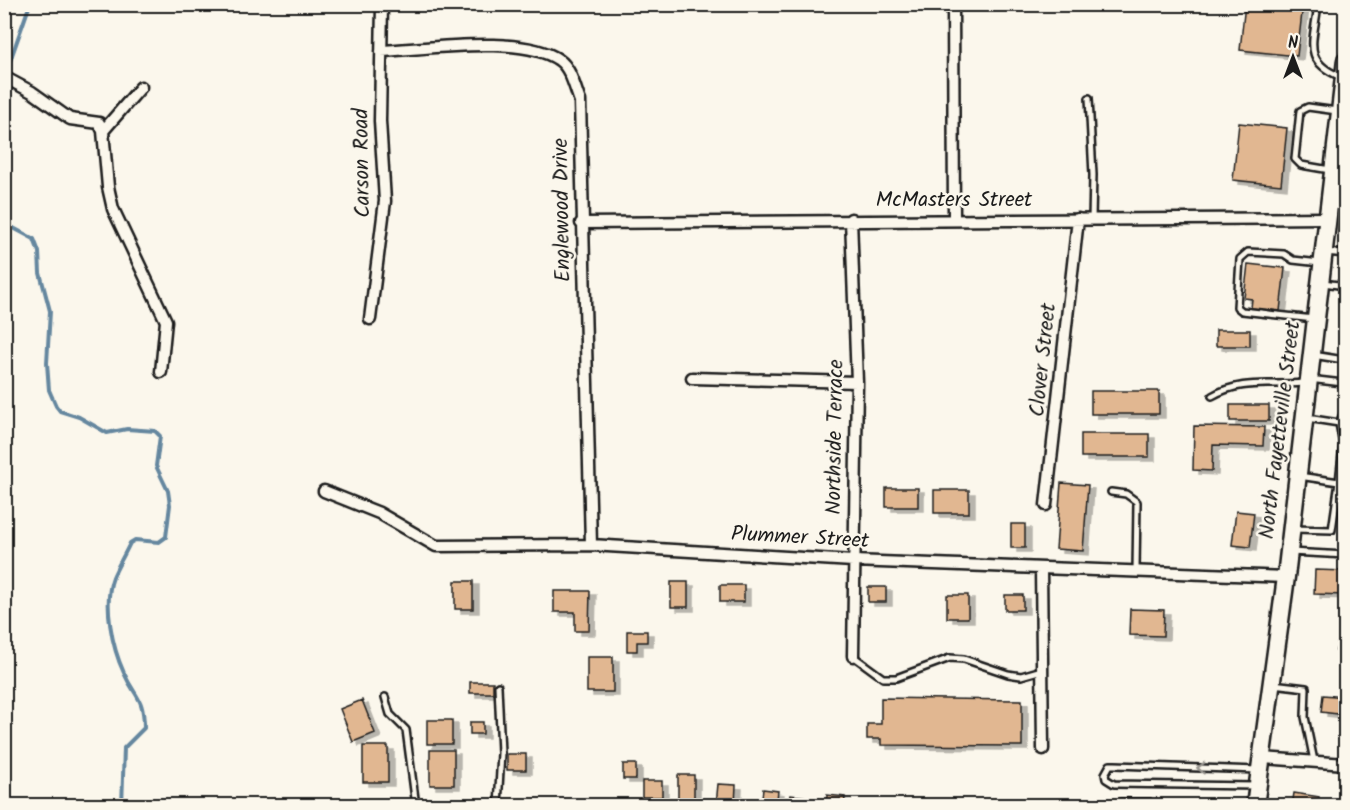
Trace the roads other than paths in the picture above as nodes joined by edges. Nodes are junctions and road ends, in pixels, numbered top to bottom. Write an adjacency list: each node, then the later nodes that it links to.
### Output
1 (382, 4): 4 (street, Carson Road)
2 (953, 4): 18 (street)
3 (1318, 4): 7 (lane)
4 (381, 51): 19 (street, Englewood Drive); 24 (street, Carson Road)
5 (1346, 60): 7 (main road, North Fayetteville Street)
6 (4, 78): 11 (street)
7 (1343, 78): 10 (main road, North Fayetteville Street)
8 (141, 87): 11 (street)
9 (1089, 98): 17 (lane)
10 (1339, 111): 12 (main road, North Fayetteville Street); 13 (lane)
11 (103, 131): 28 (street)
12 (1341, 141): 13 (main road, North Fayetteville Street)
13 (1332, 170): 14 (main road, North Fayetteville Street)
14 (1327, 218): 17 (street, McMasters Street); 21 (main road, North Fayetteville Street)
15 (851, 219): 18 (street, McMasters Street); 19 (street, McMasters Street); 31 (street, Northside Terrace)
16 (1078, 219): 17 (street, McMasters Street); 18 (street, McMasters Street); 42 (street, Clover Street)
17 (1092, 219)
18 (954, 220)
19 (581, 223): 44 (street, Englewood Drive)
20 (1346, 254): 21 (lane)
21 (1323, 257): 22 (main road, North Fayetteville Street); 25 (lane)
22 (1320, 283): 23 (lane); 25 (main road, North Fayetteville Street)
23 (1346, 286)
24 (370, 319)
25 (1316, 319): 26 (main road, North Fayetteville Street)
26 (1311, 355): 27 (lane); 30 (main road, North Fayetteville Street)
27 (1345, 360): 32 (lane)
28 (162, 372)
29 (692, 378): 31 (street)
30 (1309, 380): 32 (lane); 33 (lane); 36 (main road, North Fayetteville Street)
31 (857, 382): 47 (street, Northside Terrace)
32 (1344, 383): 34 (lane)
33 (1212, 396)
34 (1346, 396)
35 (1346, 408): 37 (lane)
36 (1304, 418): 37 (lane); 38 (main road, North Fayetteville Street)
37 (1342, 424): 39 (lane)
38 (1298, 475): 39 (lane); 43 (main road, North Fayetteville Street)
39 (1339, 482): 43 (lane)
40 (324, 491): 44 (street, Plummer Street)
41 (1111, 492): 49 (lane)
42 (1046, 505)
43 (1291, 529): 45 (main road, North Fayetteville Street)
44 (591, 545): 47 (street, Plummer Street)
45 (1289, 552): 46 (lane); 50 (main road, North Fayetteville Street)
46 (1346, 555)
47 (853, 561): 48 (street, Plummer Street); 51 (street, Northside Terrace)
48 (1041, 568): 49 (street, Plummer Street); 52 (street)
49 (1136, 571): 50 (street, Plummer Street)
50 (1286, 577): 53 (main road, North Fayetteville Street)
51 (853, 656): 52 (lane)
52 (1042, 670): 56 (street)
53 (1271, 683): 57 (lane); 59 (main road, North Fayetteville Street)
54 (498, 686): 61 (lane)
55 (385, 697): 60 (lane)
56 (1043, 749)
57 (1314, 763): 58 (street); 59 (street)
58 (1346, 764)
59 (1259, 771): 59 (lane, one-way to 59); 62 (main road, North Fayetteville Street)
60 (416, 806)
61 (498, 806)
62 (1255, 806)

